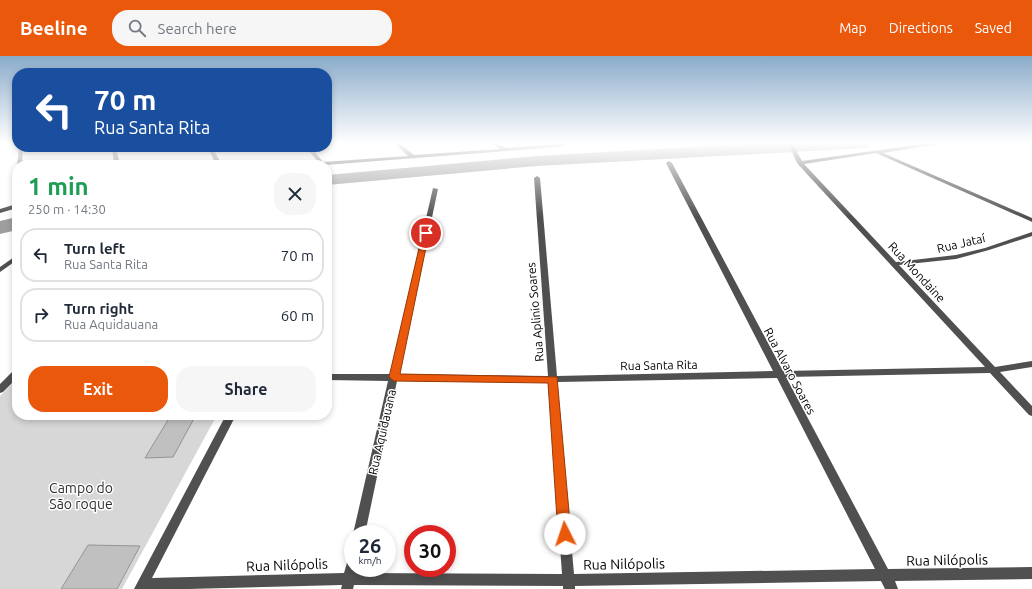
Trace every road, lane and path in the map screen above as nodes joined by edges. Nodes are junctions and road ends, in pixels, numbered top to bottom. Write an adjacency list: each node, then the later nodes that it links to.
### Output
1 (672, 168): 15 (street, Rua Alvaro Soares)
2 (804, 168): 11 (street, Rua Mondaine)
3 (913, 168): 8 (street)
4 (537, 178): 19 (street, Rua Aplinio Soares)
5 (435, 189): 18 (street, Rua Aquidauana)
6 (12, 207): 7 (street)
7 (0, 211)
8 (1032, 220)
9 (1032, 234): 11 (street, Rua Jataí)
10 (12, 261): 12 (street)
11 (893, 264): 14 (street, Rua Mondaine)
12 (0, 270)
13 (1032, 364): 14 (street, Rua Santa Rita)
14 (992, 370): 15 (street, Rua Santa Rita); 22 (street, Rua Mondaine)
15 (779, 375): 19 (street, Rua Santa Rita); 26 (street, Rua Alvaro Soares)
16 (12, 376): 20 (street)
17 (332, 377): 18 (street, Rua Santa Rita)
18 (394, 377): 19 (street, Rua Santa Rita); 24 (street, Rua Aquidauana)
19 (553, 379): 28 (street, Rua Aplinio Soares)
20 (4, 382): 21 (street)
21 (0, 390)
22 (1032, 412)
23 (228, 420): 29 (street)
24 (361, 525)
25 (1032, 573): 26 (street, Rua Nilópolis)
26 (885, 576): 28 (street, Rua Nilópolis); 30 (street, Rua Alvaro Soares)
27 (348, 584): 28 (street, Rua Nilópolis); 29 (street, Rua Nilópolis)
28 (568, 584)
29 (142, 586)
30 (892, 589)

